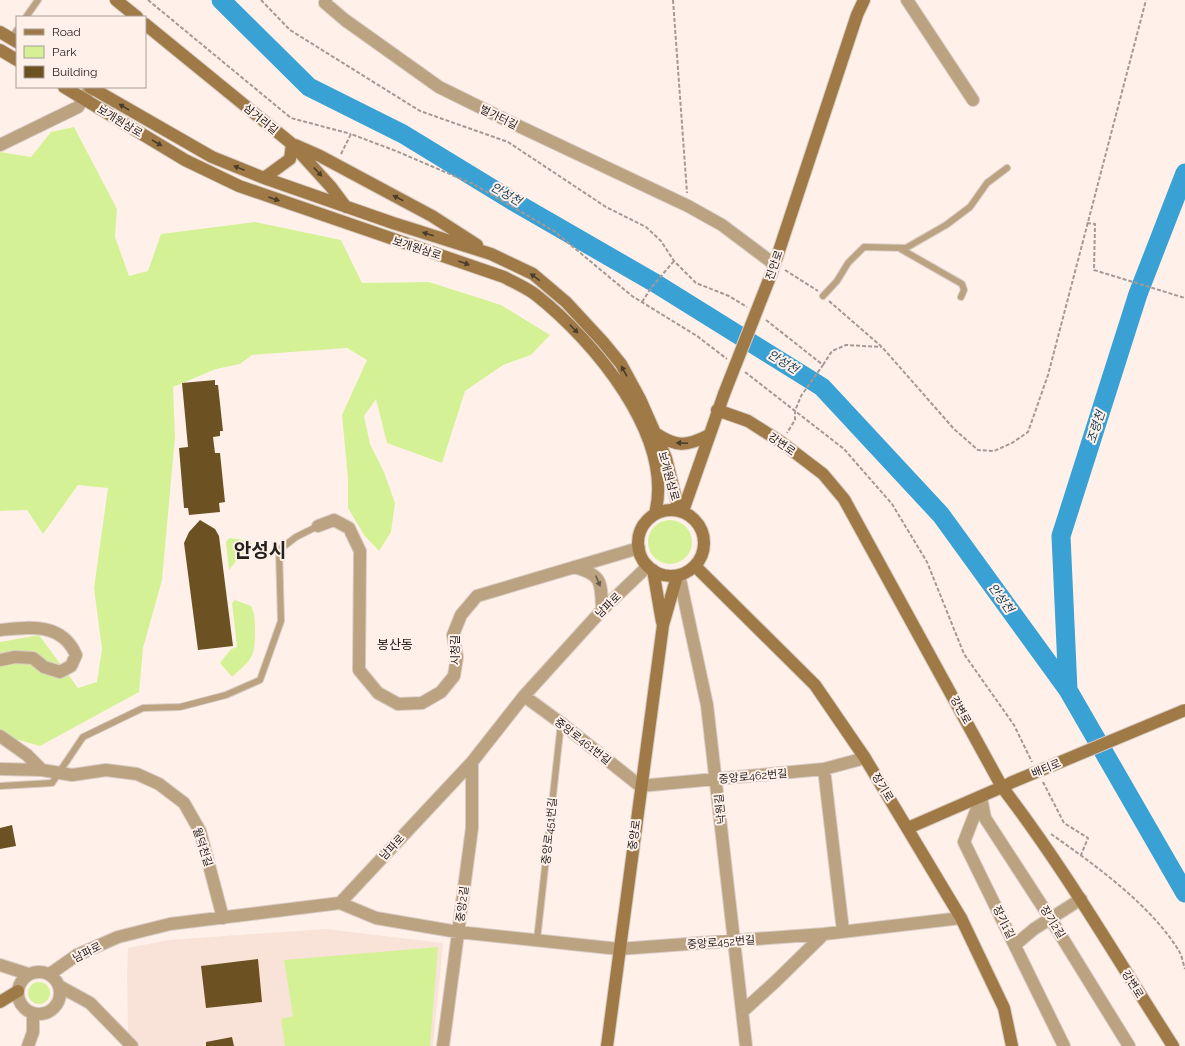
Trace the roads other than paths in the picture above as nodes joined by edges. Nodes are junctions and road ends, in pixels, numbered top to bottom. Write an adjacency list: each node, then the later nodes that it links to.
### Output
1 (38, 0): 8 (lane)
2 (116, 0): 9 (main road)
3 (854, 0): 7 (main road, 진안로)
4 (864, 0): 7 (main road, 진안로)
5 (907, 0): 19 (street)
6 (324, 1): 28 (street, 벌가터길)
7 (857, 15): 28 (main road, 진안로)
8 (27, 16)
9 (136, 16)
10 (146, 25): 20 (main road, 삼거리길)
11 (0, 32): 12 (main road)
12 (15, 37)
13 (0, 50): 14 (main road)
14 (16, 59)
15 (66, 88): 18 (main road, 보개원삼로)
16 (90, 88): 18 (street)
17 (92, 88): 23 (main road, 보개원삼로, one-way to 17)
18 (85, 99): 21 (street); 25 (main road, 보개원삼로, one-way to 25)
19 (973, 100)
20 (292, 144): 23 (main road); 24 (main road, 삼거리길, one-way to 24); 27 (main road, one-way to 20)
21 (0, 145)
22 (1007, 168): 26 (lane)
23 (264, 178): 24 (main road, 보개원삼로)
24 (344, 205): 25 (main road, 삼거리길); 27 (main road, 보개원삼로, one-way to 24)
25 (363, 229): 35 (main road, 보개원삼로, one-way to 35)
26 (897, 248): 29 (lane); 30 (lane)
27 (491, 254): 32 (main road, 보개원삼로, one-way to 27)
28 (773, 268): 31 (main road, 진안로, bridge)
29 (823, 296)
30 (961, 297)
31 (718, 410): 33 (main road, 진안로); 57 (main road, 강변로)
32 (654, 433): 33 (main road, one-way to 32); 34 (main road, 보개원삼로)
33 (709, 435): 34 (main road, 진안로)
34 (681, 511): 35 (main road); 38 (main road)
35 (654, 514): 37 (main road)
36 (318, 526): 39 (street, 시청길); 55 (lane)
37 (638, 548): 39 (street, 시청길); 40 (main road)
38 (695, 566): 41 (main road); 50 (main road, 장기로)
39 (574, 567): 42 (street, one-way to 42)
40 (651, 568): 41 (main road); 42 (street, 남파로); 43 (main road, 중앙로)
41 (678, 576): 43 (main road, 중앙로); 56 (street, 낙원길)
42 (602, 610): 46 (street, 남파로)
43 (663, 625): 59 (main road, 중앙로)
44 (0, 630): 45 (street)
45 (0, 660)
46 (524, 696): 48 (street, 중앙로461번길); 51 (street, 남파로)
47 (1185, 710): 57 (main road, 배티로, bridge)
48 (561, 723): 59 (street, 중앙로461번길); 70 (lane, 중앙로451번길)
49 (0, 736): 54 (street)
50 (865, 758): 53 (street, 중앙로462번길); 61 (main road, 장기로)
51 (472, 762): 63 (street, 남파로); 67 (street, 중앙2길)
52 (0, 769): 54 (street, 월덕천길)
53 (824, 769): 56 (street, 중앙로462번길); 68 (street)
54 (42, 770): 55 (street, 월덕천길)
55 (59, 772): 58 (lane); 64 (street, 월덕천길)
56 (717, 779): 59 (street, 중앙로462번길); 71 (street, 낙원길)
57 (1006, 785): 60 (main road, 배티로); 62 (main road, 강변로)
58 (0, 786)
59 (640, 786): 73 (main road, 중앙로)
60 (981, 797): 61 (main road, 배티로); 66 (street, 장기2길); 72 (street, 장기1길)
61 (908, 828): 65 (main road, 장기로)
62 (1081, 899): 66 (street); 90 (main road, 강변로)
63 (340, 903): 64 (street, 남파로); 67 (street)
64 (223, 918): 76 (street, 남파로)
65 (961, 918): 68 (street, 중앙로452번길); 87 (main road, 장기로)
66 (1050, 918): 72 (street); 89 (street, 장기2길)
67 (458, 932): 70 (street); 84 (street, 중앙2길)
68 (843, 932): 69 (street, 중앙로452번길)
69 (824, 934): 71 (street, 중앙로452번길); 80 (street)
70 (537, 940): 73 (street)
71 (735, 942): 73 (street, 중앙로452번길); 80 (street, 낙원길)
72 (1015, 945): 88 (street, 장기1길)
73 (619, 949): 85 (main road, 중앙로)
74 (0, 965): 75 (street)
75 (28, 974): 76 (street); 78 (street)
76 (50, 974): 77 (street)
77 (59, 986): 81 (street); 83 (street)
78 (18, 991): 79 (main road); 81 (street)
79 (0, 1002)
80 (742, 1012): 86 (street, 낙원길)
81 (33, 1013): 82 (street)
82 (28, 1046)
83 (132, 1046)
84 (443, 1046)
85 (607, 1046)
86 (746, 1046)
87 (1012, 1046)
88 (1064, 1046)
89 (1129, 1046)
90 (1173, 1046)

